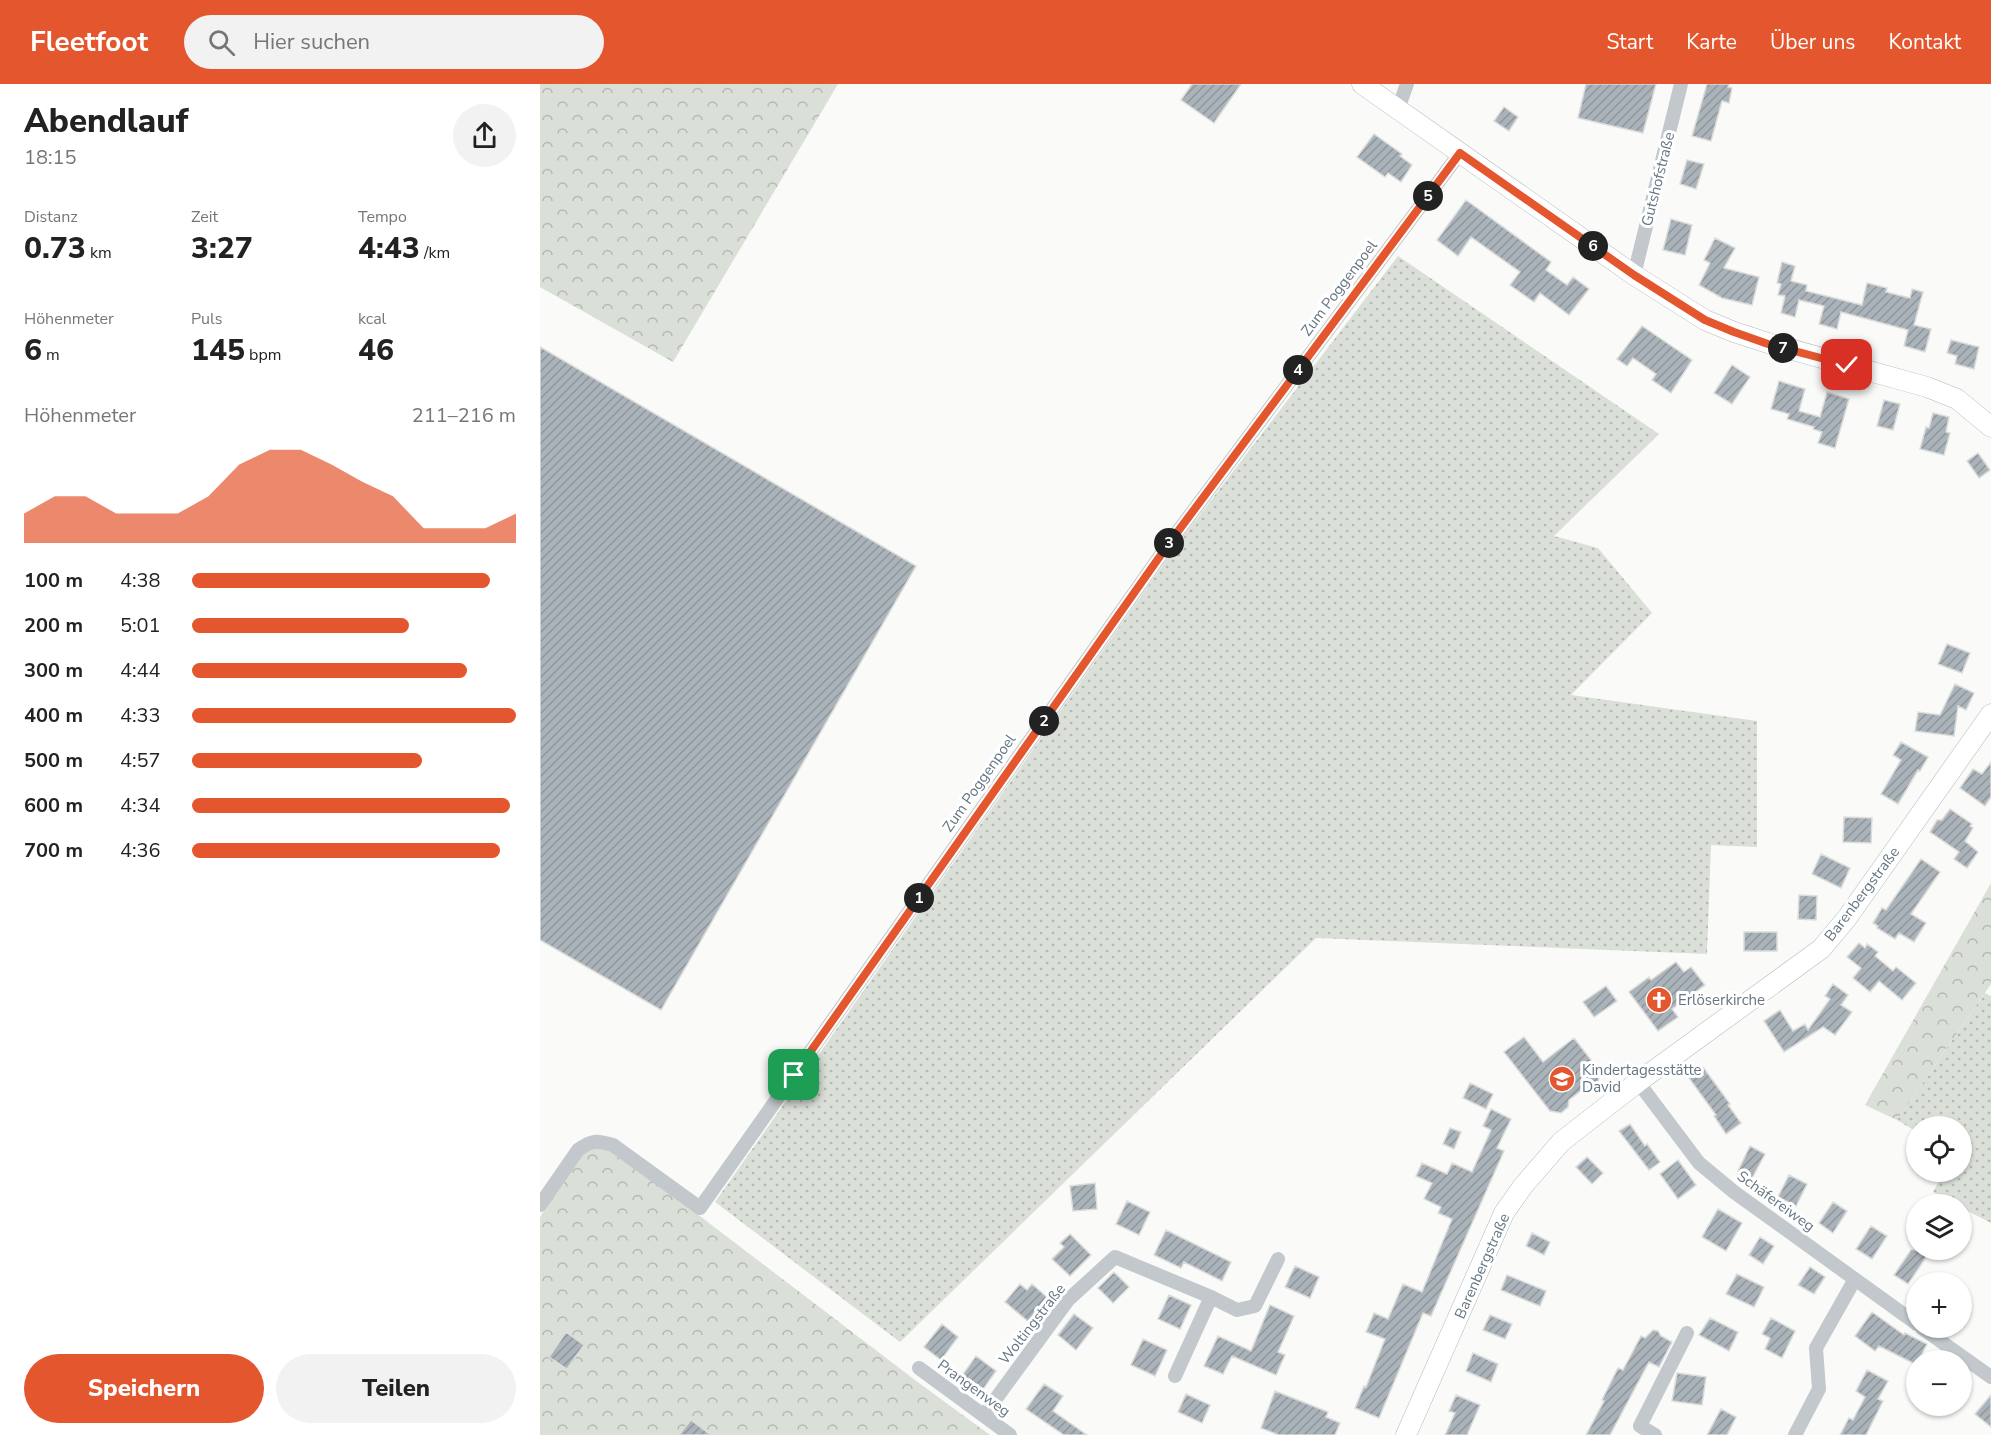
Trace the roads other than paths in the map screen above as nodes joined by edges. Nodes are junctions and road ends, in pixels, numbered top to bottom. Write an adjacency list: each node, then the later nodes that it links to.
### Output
1 (1362, 84): 4 (street)
2 (1407, 84): 4 (street)
3 (1681, 84): 6 (street, Gutshofstraße)
4 (1398, 109): 5 (street)
5 (1460, 153): 6 (street); 10 (street, Zum Poggenpoel)
6 (1634, 275): 7 (street)
7 (1991, 427)
8 (1991, 714): 9 (street, Barenbergstraße)
9 (1638, 1082): 12 (street, Schäfereiweg); 23 (street, Barenbergstraße)
10 (540, 1205)
11 (1278, 1259): 13 (street, Woltingstraße)
12 (1855, 1279): 14 (street, Schäfereiweg); 25 (street)
13 (1210, 1297): 18 (street); 20 (street, Woltingstraße)
14 (1906, 1316)
15 (1687, 1333): 21 (street)
16 (1936, 1338): 19 (street)
17 (919, 1368): 20 (street, Prangenweg)
18 (1175, 1376)
19 (1991, 1377)
20 (984, 1415): 22 (street, Prangenweg)
21 (1637, 1431): 24 (street)
22 (1010, 1435)
23 (1406, 1435)
24 (1655, 1435)
25 (1795, 1435)

